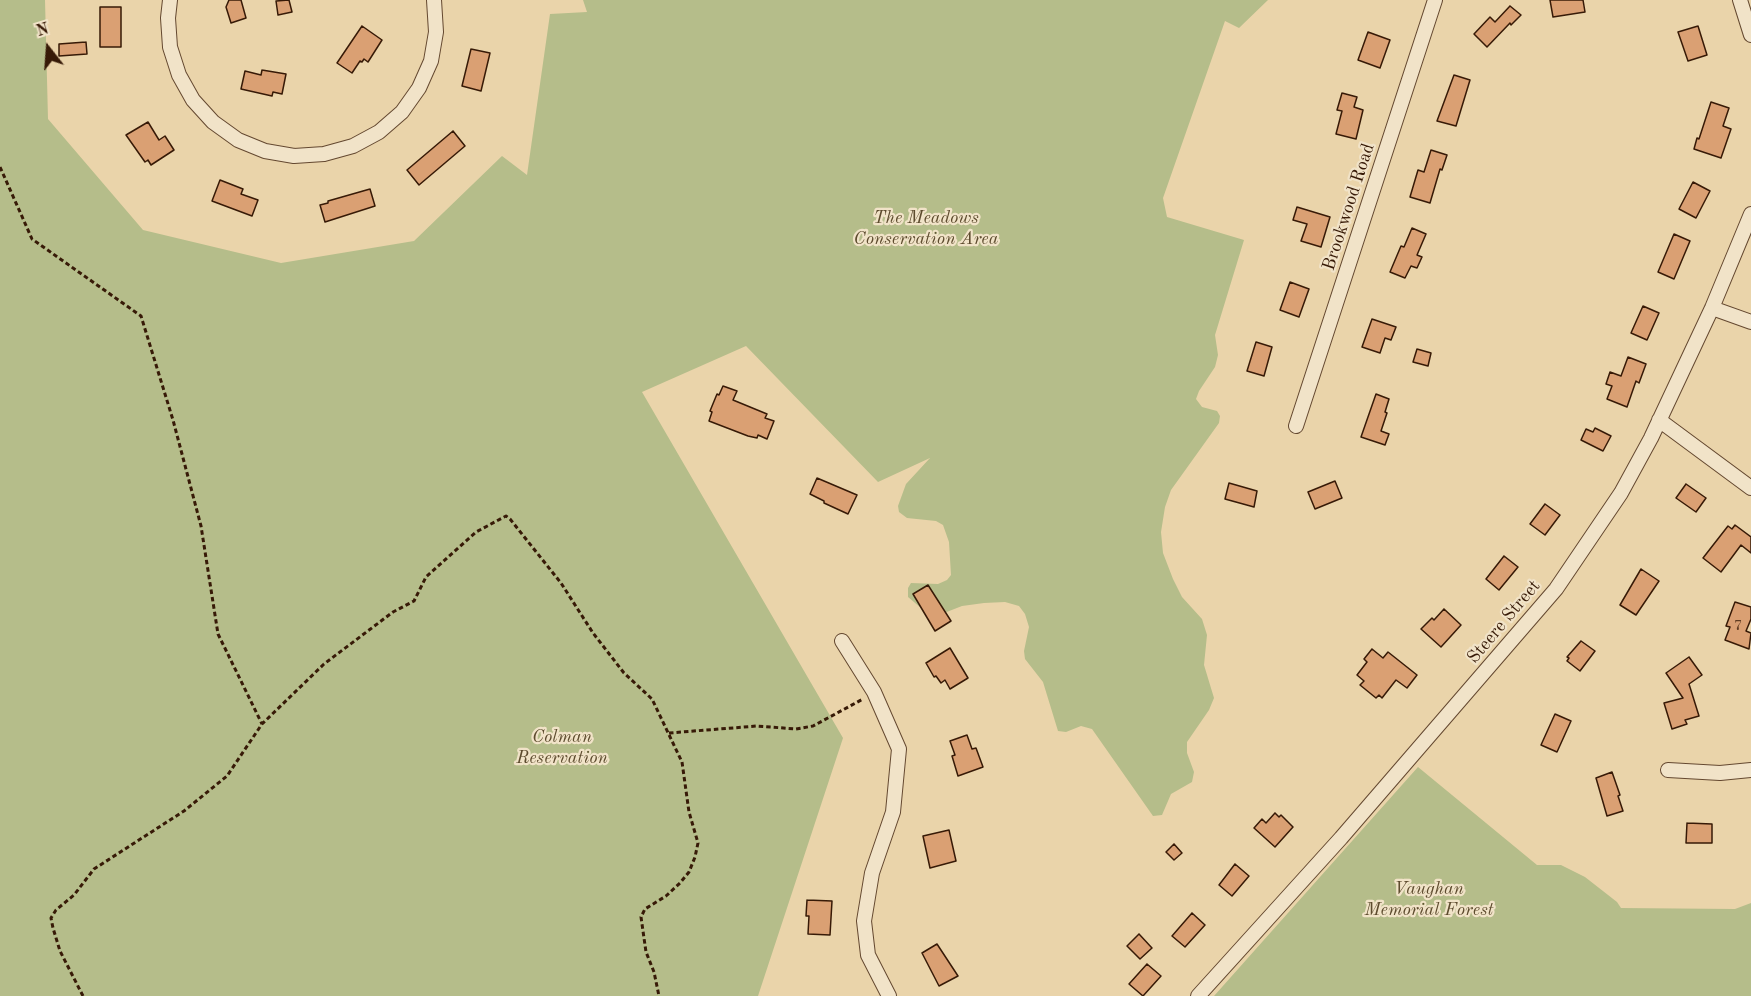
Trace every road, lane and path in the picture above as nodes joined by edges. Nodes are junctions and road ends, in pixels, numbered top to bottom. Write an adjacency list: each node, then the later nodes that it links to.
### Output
1 (170, 0): 2 (street)
2 (434, 0)
3 (1435, 0): 11 (street, Brookwood Road)
4 (1740, 0): 5 (street)
5 (1751, 35)
6 (0, 167): 15 (path)
7 (1751, 214): 8 (street, Steere Street)
8 (1712, 308): 9 (street); 10 (street, Steere Street)
9 (1751, 322)
10 (1659, 420): 12 (street); 22 (street, Steere Street)
11 (1296, 426)
12 (1751, 488)
13 (842, 641): 14 (street)
14 (874, 692): 16 (path); 21 (street)
15 (262, 724): 16 (path); 19 (path)
16 (669, 733): 20 (path)
17 (1668, 770): 18 (street)
18 (1751, 770)
19 (83, 996)
20 (659, 996)
21 (889, 996)
22 (1198, 996)

